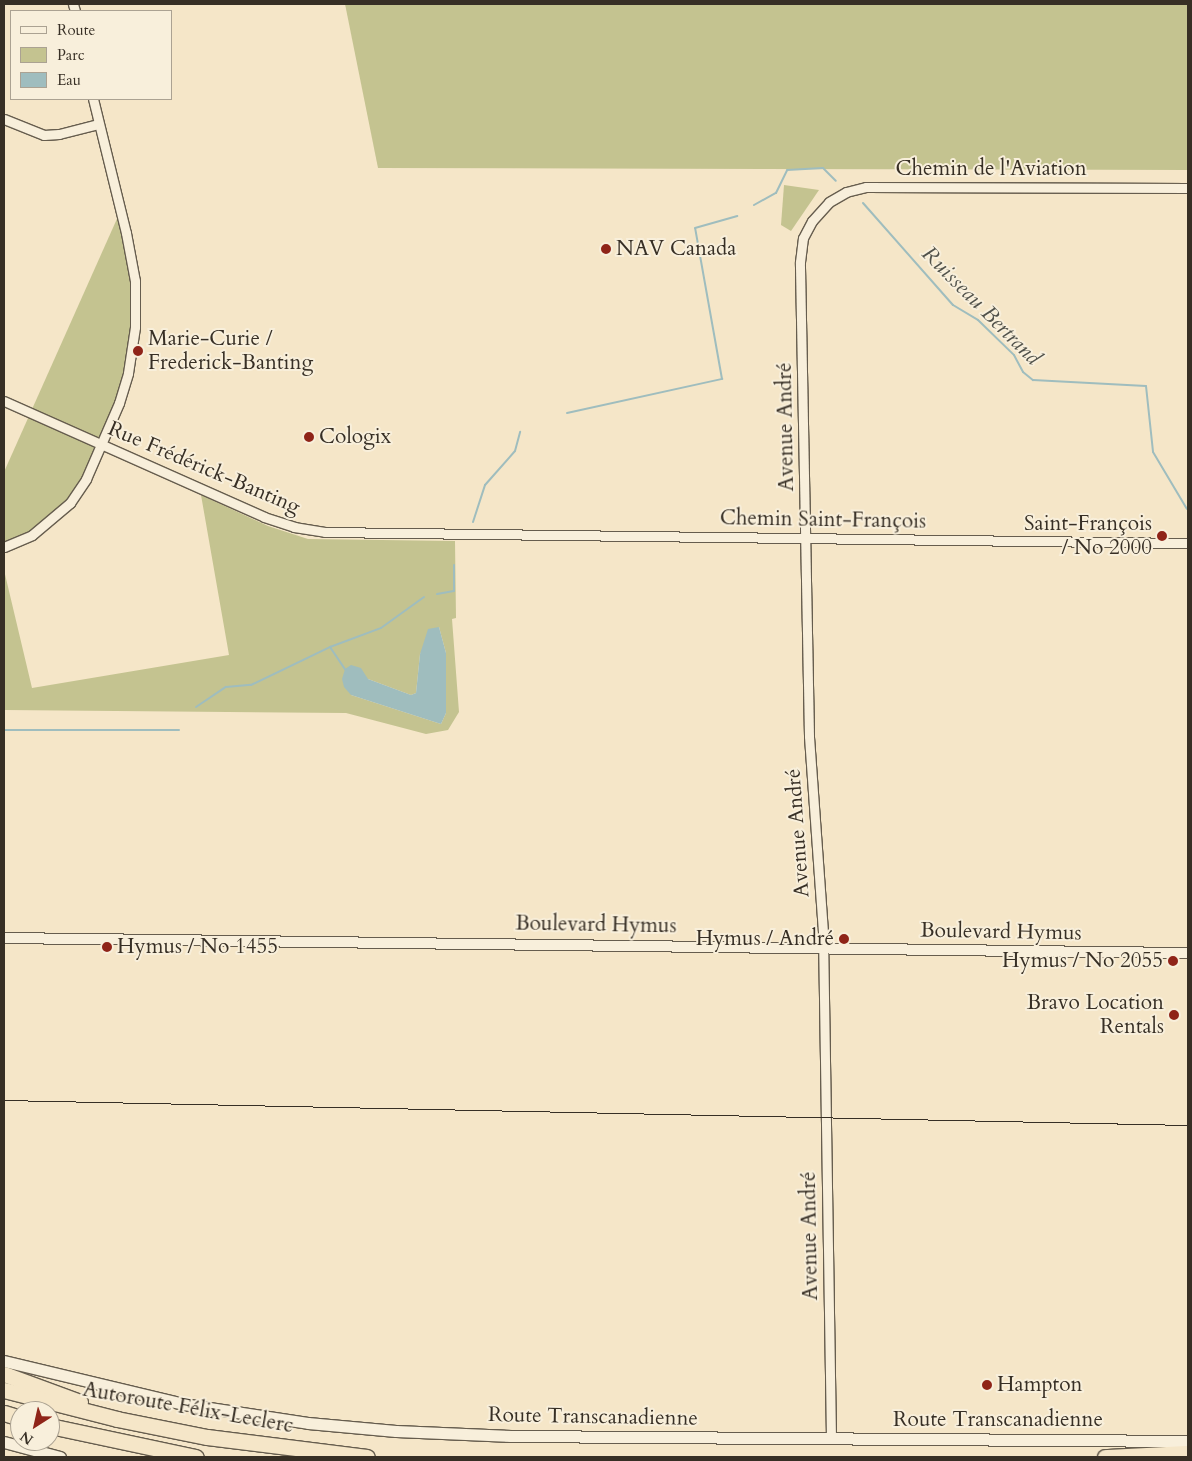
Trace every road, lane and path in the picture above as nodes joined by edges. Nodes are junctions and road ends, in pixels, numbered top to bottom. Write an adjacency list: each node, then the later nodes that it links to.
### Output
1 (93, 100): 3 (street)
2 (4, 119): 3 (street)
3 (98, 124): 7 (street)
4 (1188, 188): 5 (street, Chemin de l'Aviation)
5 (809, 226): 9 (street, Avenue André)
6 (4, 401): 7 (street, Rue Frédérick-Banting)
7 (101, 444): 8 (street, Rue Frédérick-Banting); 11 (street)
8 (458, 533): 9 (street, Chemin Saint-François)
9 (805, 537): 10 (street, Chemin Saint-François); 13 (street, Avenue André)
10 (1188, 543)
11 (4, 548)
12 (4, 938): 13 (street, Boulevard Hymus)
13 (823, 947): 14 (street, Boulevard Hymus); 20 (street, Avenue André)
14 (1188, 953)
15 (4, 1361): 20 (main road, Route Transcanadienne)
16 (4, 1374): 18 (highway)
17 (4, 1390): 18 (highway, Autoroute Félix-Leclerc)
18 (142, 1424): 27 (highway, Autoroute Félix-Leclerc)
19 (60, 1429): 26 (highway, Autoroute Félix-Leclerc)
20 (831, 1438): 21 (main road, Route Transcanadienne)
21 (1188, 1441)
22 (4, 1442): 24 (main road)
23 (1188, 1453): 28 (highway)
24 (43, 1455): 25 (main road)
25 (60, 1457)
26 (196, 1457)
27 (367, 1457)
28 (1105, 1457)

